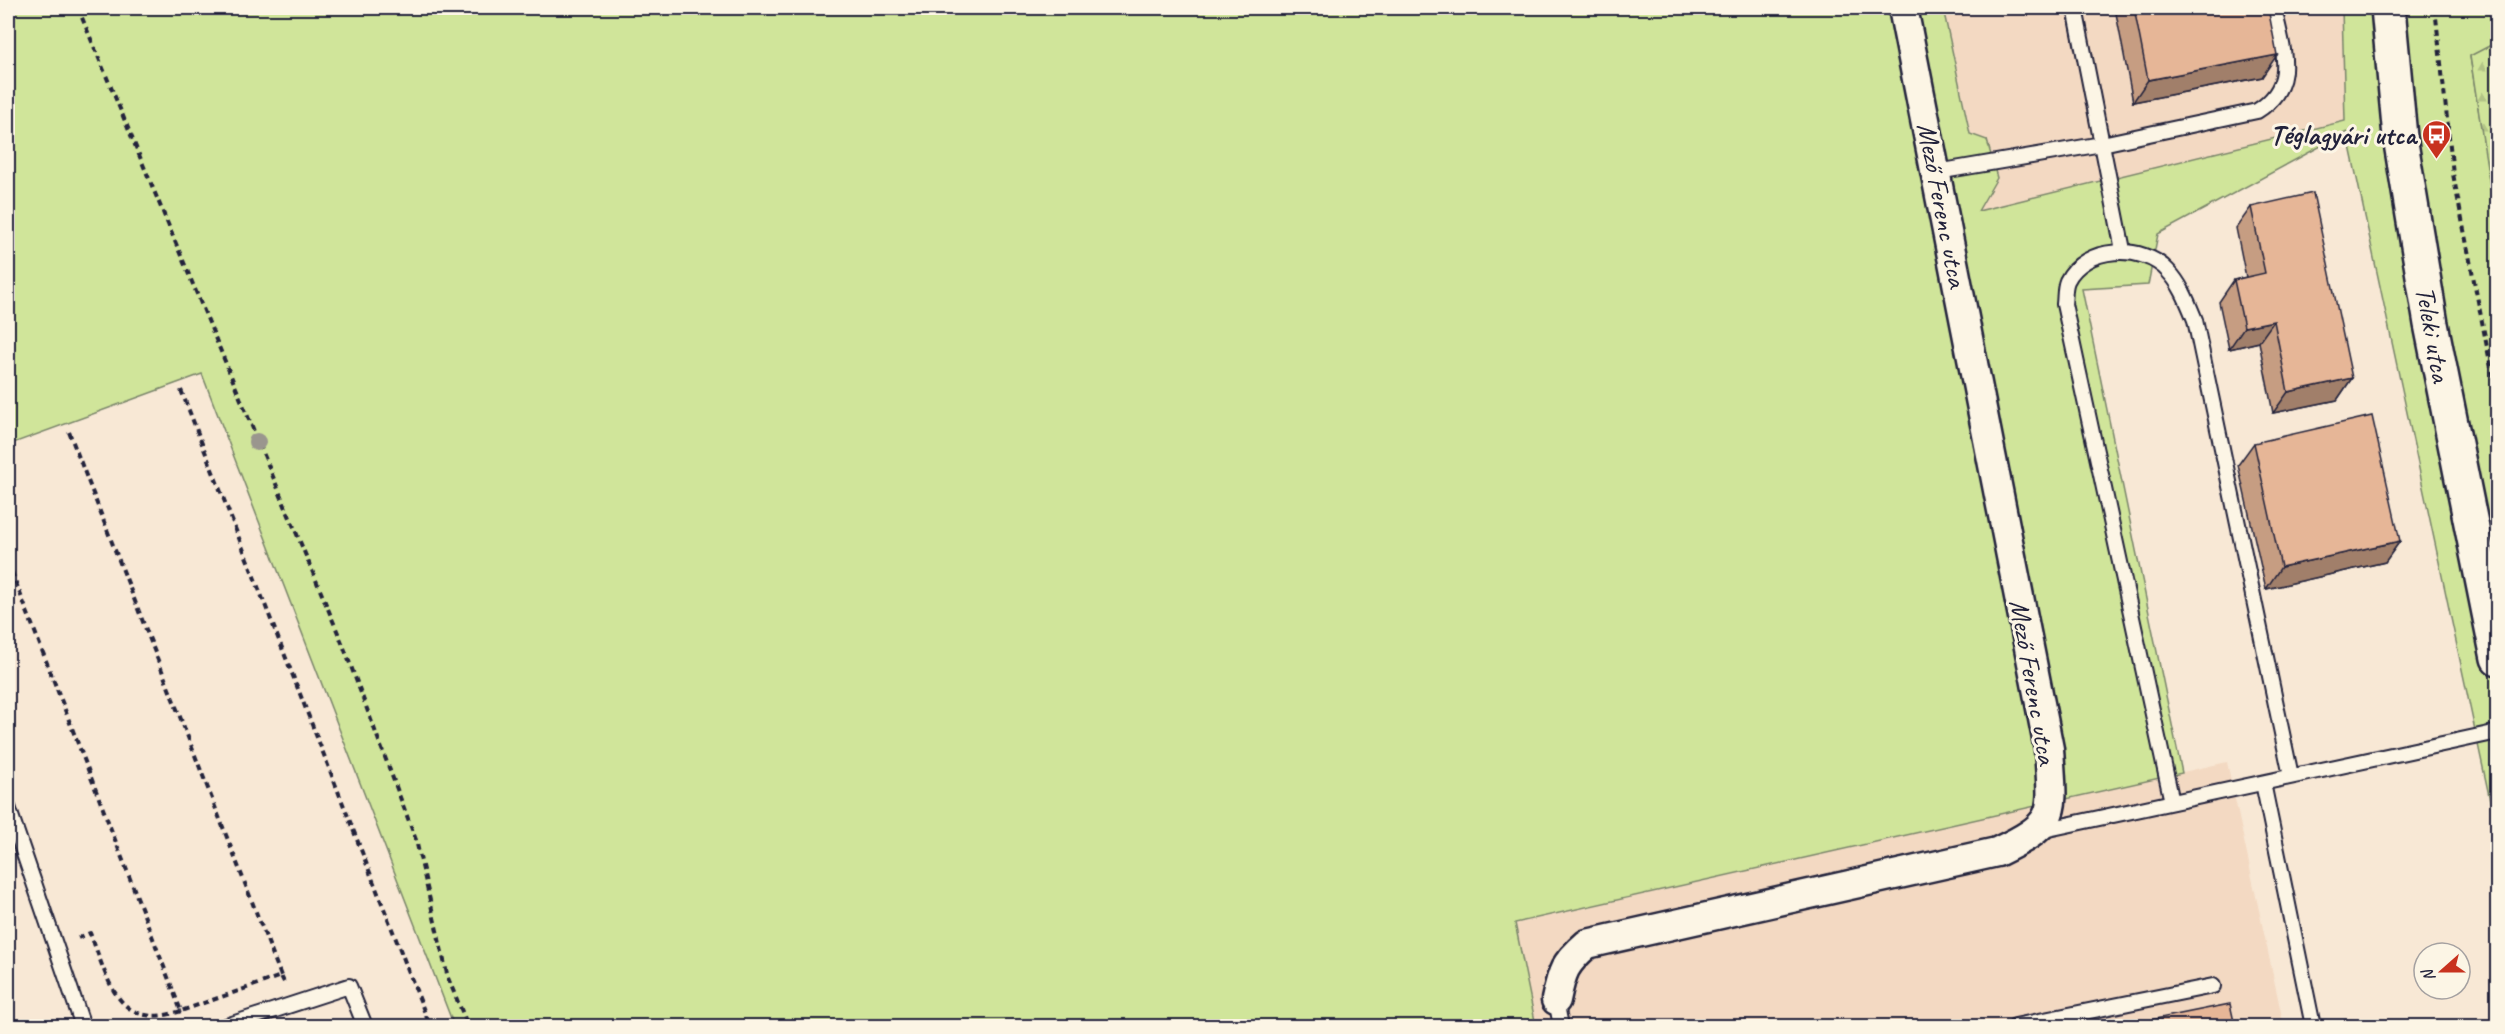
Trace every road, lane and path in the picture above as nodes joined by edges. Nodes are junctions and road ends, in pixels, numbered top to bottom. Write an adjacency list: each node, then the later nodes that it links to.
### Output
1 (78, 8): 31 (path)
2 (1903, 8): 8 (street, Mező Ferenc utca)
3 (2074, 8): 7 (lane)
4 (2274, 8): 7 (lane)
5 (2388, 8): 14 (main road, Teleki utca)
6 (2435, 8): 11 (path)
7 (2102, 144): 8 (lane); 9 (lane)
8 (1937, 172): 20 (street, Mező Ferenc utca)
9 (2122, 250): 16 (lane); 18 (lane)
10 (181, 390): 30 (path)
11 (2498, 403)
12 (69, 432): 22 (path)
13 (8, 562): 25 (path)
14 (2498, 658)
15 (2498, 732): 16 (lane)
16 (2291, 776): 17 (lane)
17 (2263, 783): 18 (lane); 33 (lane)
18 (2172, 802): 20 (lane)
19 (8, 807): 21 (lane)
20 (2035, 832): 26 (street, Mező Ferenc utca)
21 (55, 946): 25 (path); 27 (lane)
22 (281, 976): 24 (path); 25 (path)
23 (2213, 986): 32 (lane)
24 (293, 1005): 28 (lane); 29 (lane)
25 (182, 1011)
26 (1558, 1013)
27 (83, 1026)
28 (226, 1026)
29 (365, 1026)
30 (430, 1026)
31 (468, 1026)
32 (2015, 1026)
33 (2313, 1026)

